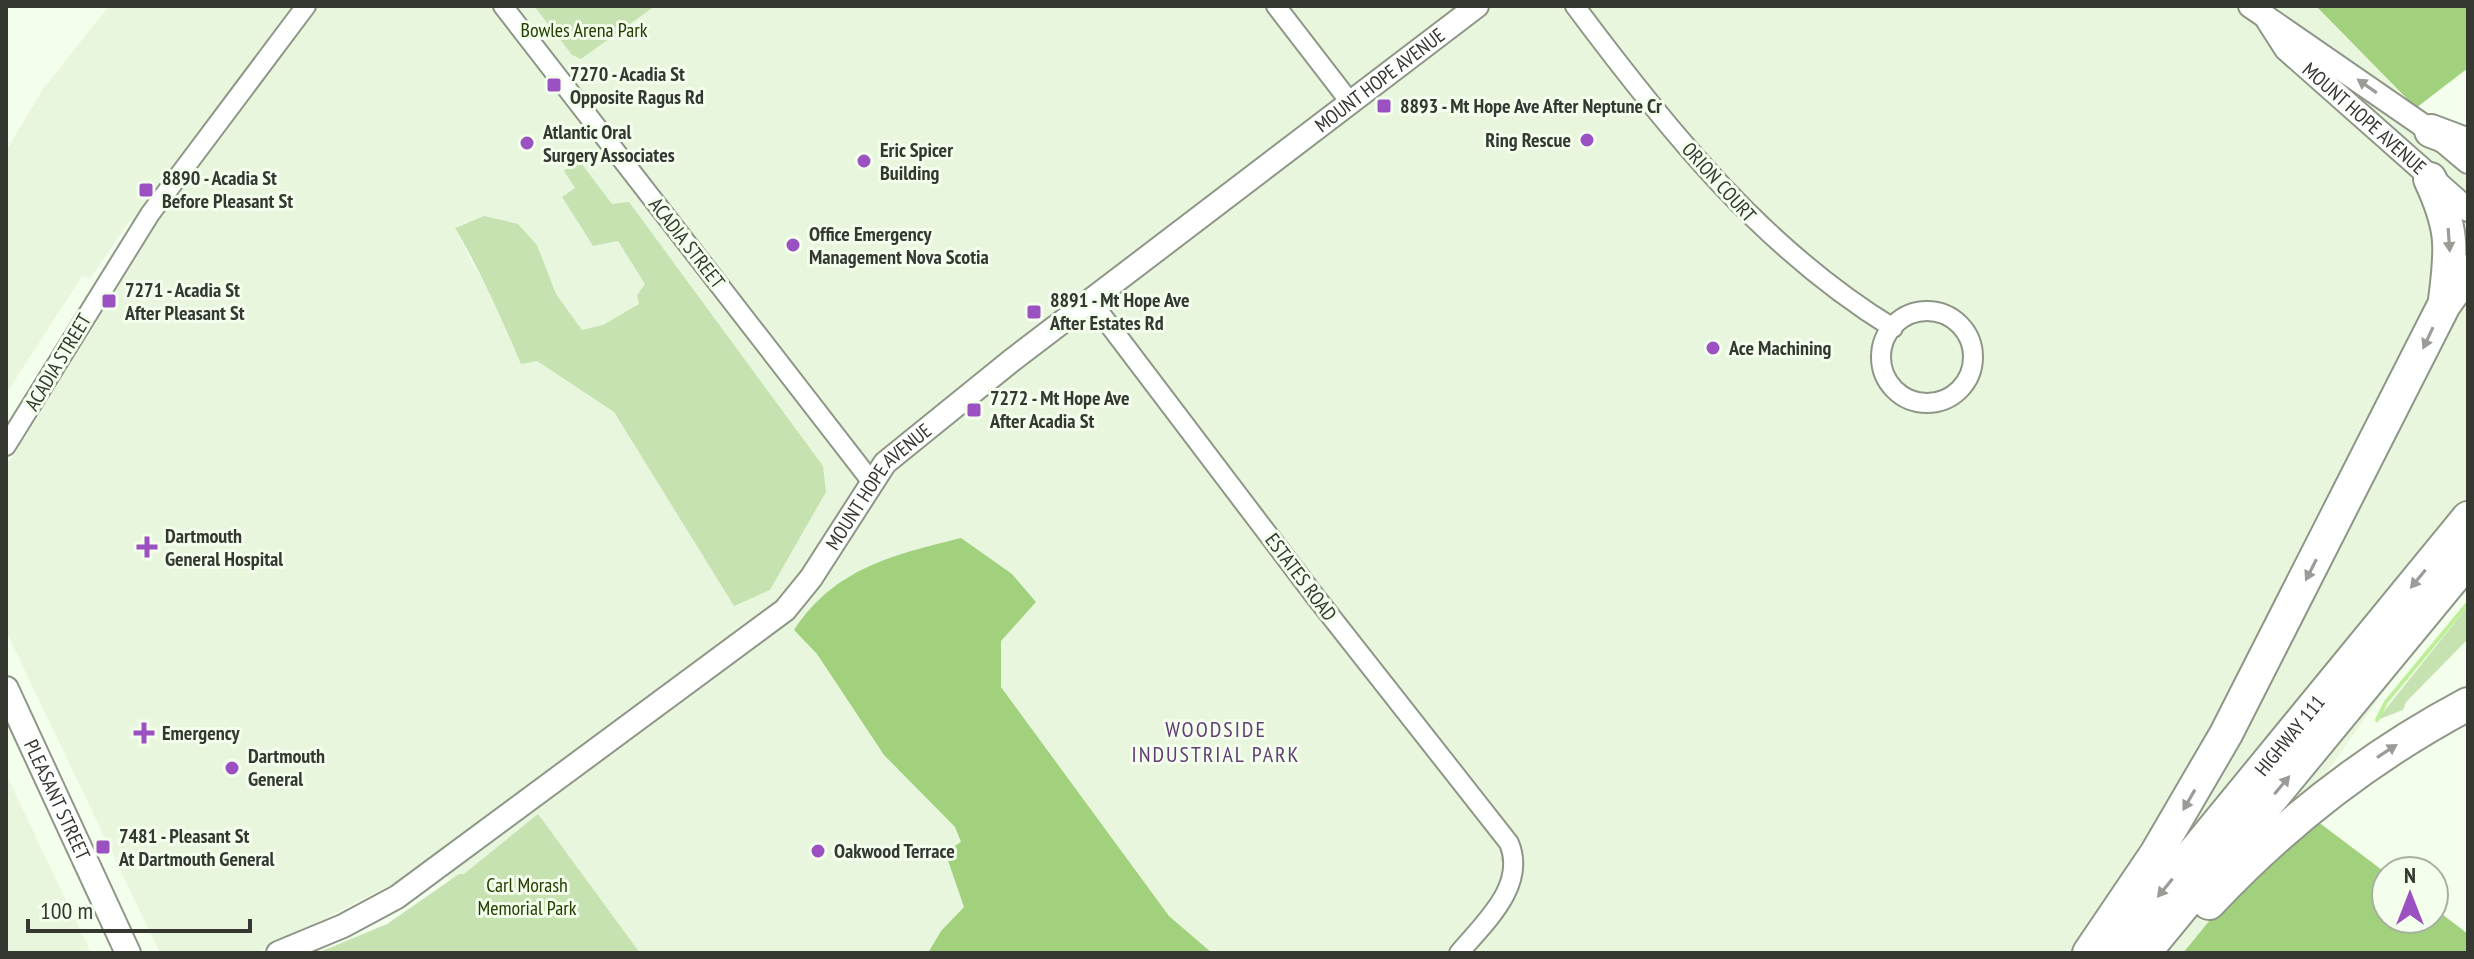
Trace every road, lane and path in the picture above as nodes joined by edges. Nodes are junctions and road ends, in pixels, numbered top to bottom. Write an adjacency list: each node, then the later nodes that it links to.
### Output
1 (306, 6): 18 (street, ACADIA STREET)
2 (503, 6): 19 (street, ACADIA STREET)
3 (1276, 6): 8 (street)
4 (1477, 6): 8 (street, MOUNT HOPE AVENUE)
5 (1575, 6): 17 (street, ORION COURT)
6 (2250, 6): 7 (street, MOUNT HOPE AVENUE)
7 (2268, 21): 9 (street, MOUNT HOPE AVENUE, one-way to 7); 12 (street, MOUNT HOPE AVENUE)
8 (1350, 102): 15 (street, MOUNT HOPE AVENUE)
9 (2431, 131): 10 (highway); 11 (street, MOUNT HOPE AVENUE)
10 (2468, 145)
11 (2468, 162)
12 (2430, 179): 13 (street, MOUNT HOPE AVENUE); 16 (highway, one-way to 16)
13 (2468, 210)
14 (2468, 271): 16 (highway)
15 (1091, 301): 19 (street, MOUNT HOPE AVENUE); 26 (street, ESTATES ROAD)
16 (2444, 305): 27 (highway, one-way to 27)
17 (1893, 328): 17 (street)
18 (6, 446)
19 (871, 481): 25 (street, MOUNT HOPE AVENUE)
20 (2468, 518): 28 (highway, HIGHWAY 111, one-way to 28)
21 (2468, 560): 29 (highway, HIGHWAY 111, one-way to 21)
22 (6, 689): 24 (main road, PLEASANT STREET)
23 (2468, 704): 30 (highway, one-way to 23)
24 (128, 953)
25 (278, 953)
26 (1459, 953)
27 (2089, 953)
28 (2112, 953)
29 (2144, 953)
30 (2164, 953)

